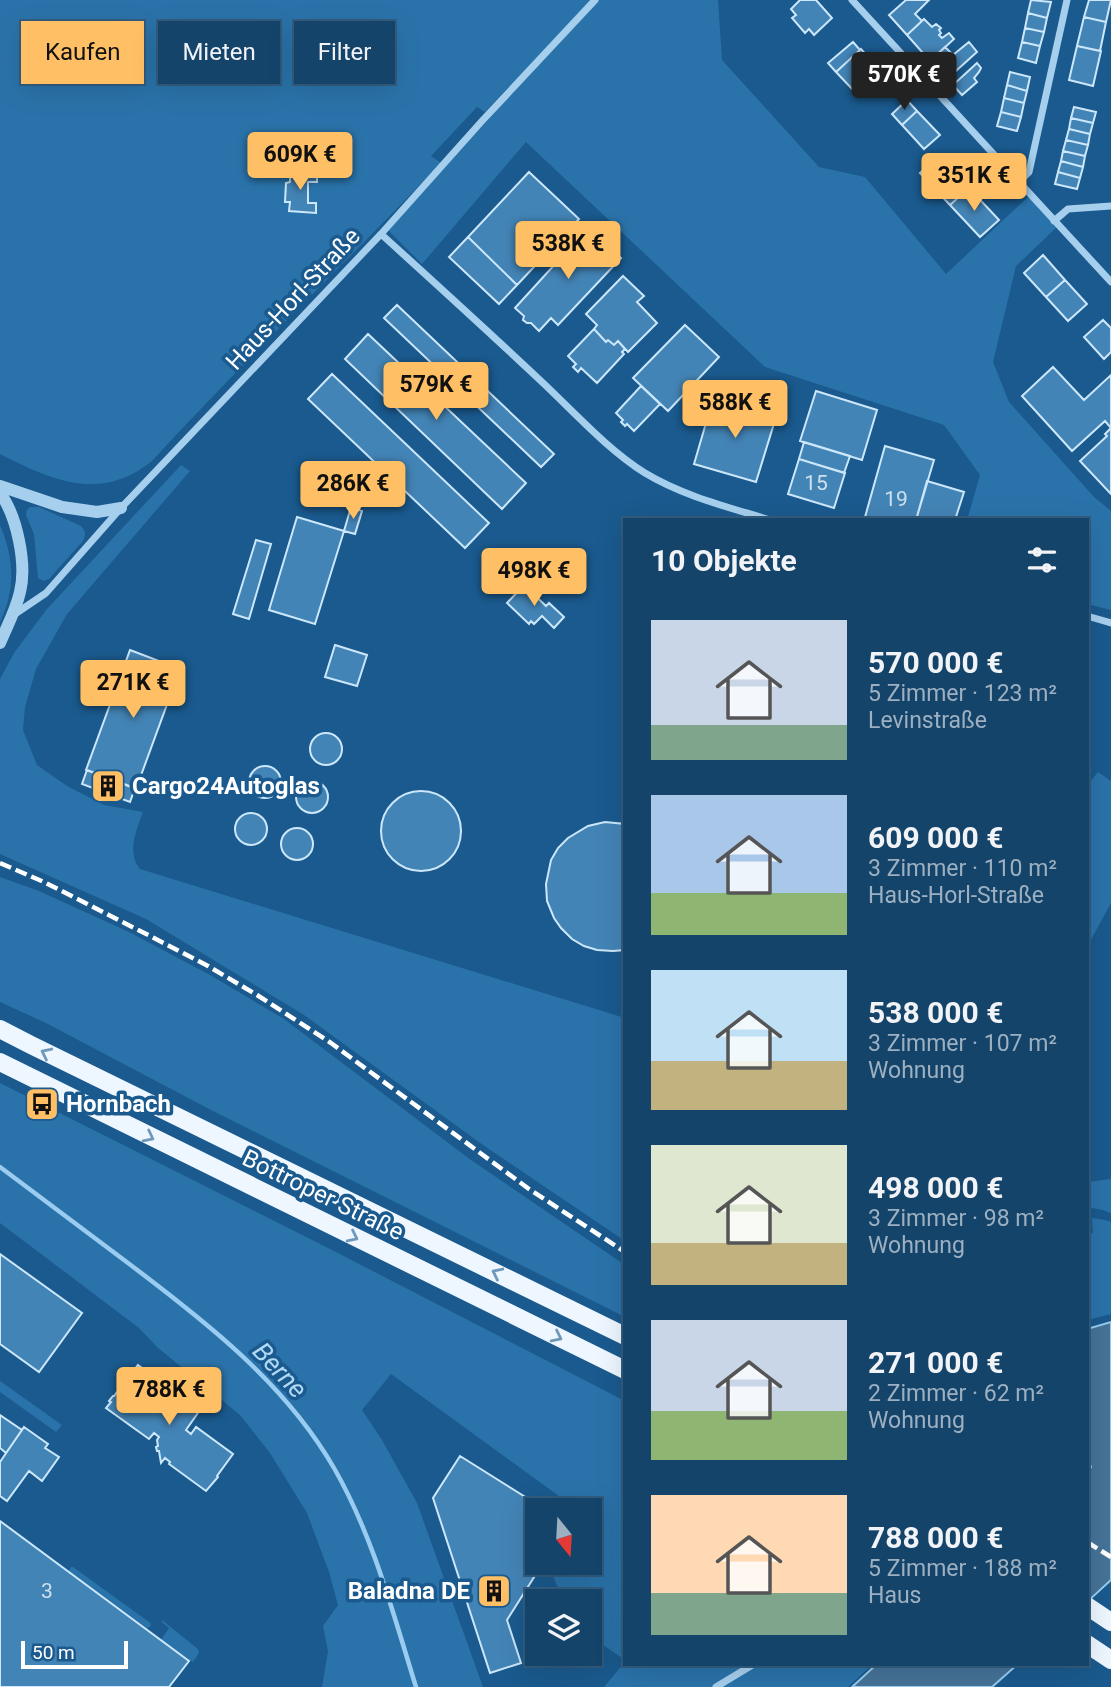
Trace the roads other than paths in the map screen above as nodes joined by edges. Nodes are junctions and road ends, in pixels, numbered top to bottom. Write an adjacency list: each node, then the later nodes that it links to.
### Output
1 (595, 0): 7 (street, Haus-Horl-Straße)
2 (852, 0): 4 (street)
3 (1067, 0): 4 (street)
4 (1019, 182): 6 (street)
5 (1111, 206): 6 (street)
6 (1054, 221): 8 (street)
7 (381, 234): 11 (street, Haus-Horl-Straße); 12 (street)
8 (1111, 282)
9 (0, 486): 11 (street)
10 (0, 494): 13 (street)
11 (121, 508): 13 (street, Haus-Horl-Straße)
12 (764, 518)
13 (12, 616): 16 (street)
14 (1089, 617): 15 (street)
15 (1111, 623)
16 (0, 643)
17 (0, 1029): 19 (main road, Bottroper Straße, one-way to 17)
18 (0, 1062): 20 (main road, Bottroper Straße, one-way to 20)
19 (623, 1335)
20 (623, 1369)
21 (1089, 1645): 22 (main road)
22 (1110, 1659)
23 (751, 1666): 24 (street)
24 (716, 1687)

